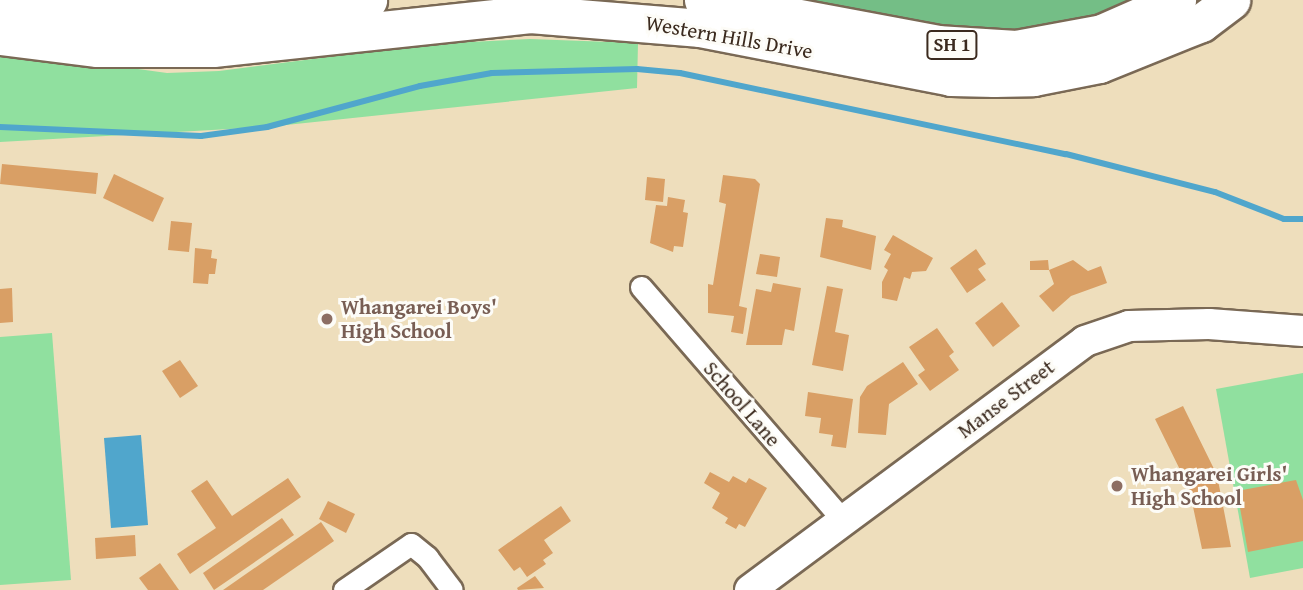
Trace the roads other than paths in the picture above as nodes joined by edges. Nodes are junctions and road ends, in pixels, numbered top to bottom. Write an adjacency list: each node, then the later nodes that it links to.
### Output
1 (368, 0): 5 (highway)
2 (703, 0): 3 (highway, Western Hills Drive / SH 1)
3 (1177, 0)
4 (1231, 0): 6 (highway, Western Hills Drive / SH 1)
5 (0, 5)
6 (0, 36)
7 (641, 288): 9 (street, School Lane)
8 (1303, 331): 9 (street, Manse Street)
9 (844, 521): 12 (street, Manse Street)
10 (344, 590): 11 (street)
11 (452, 590)
12 (750, 590)

